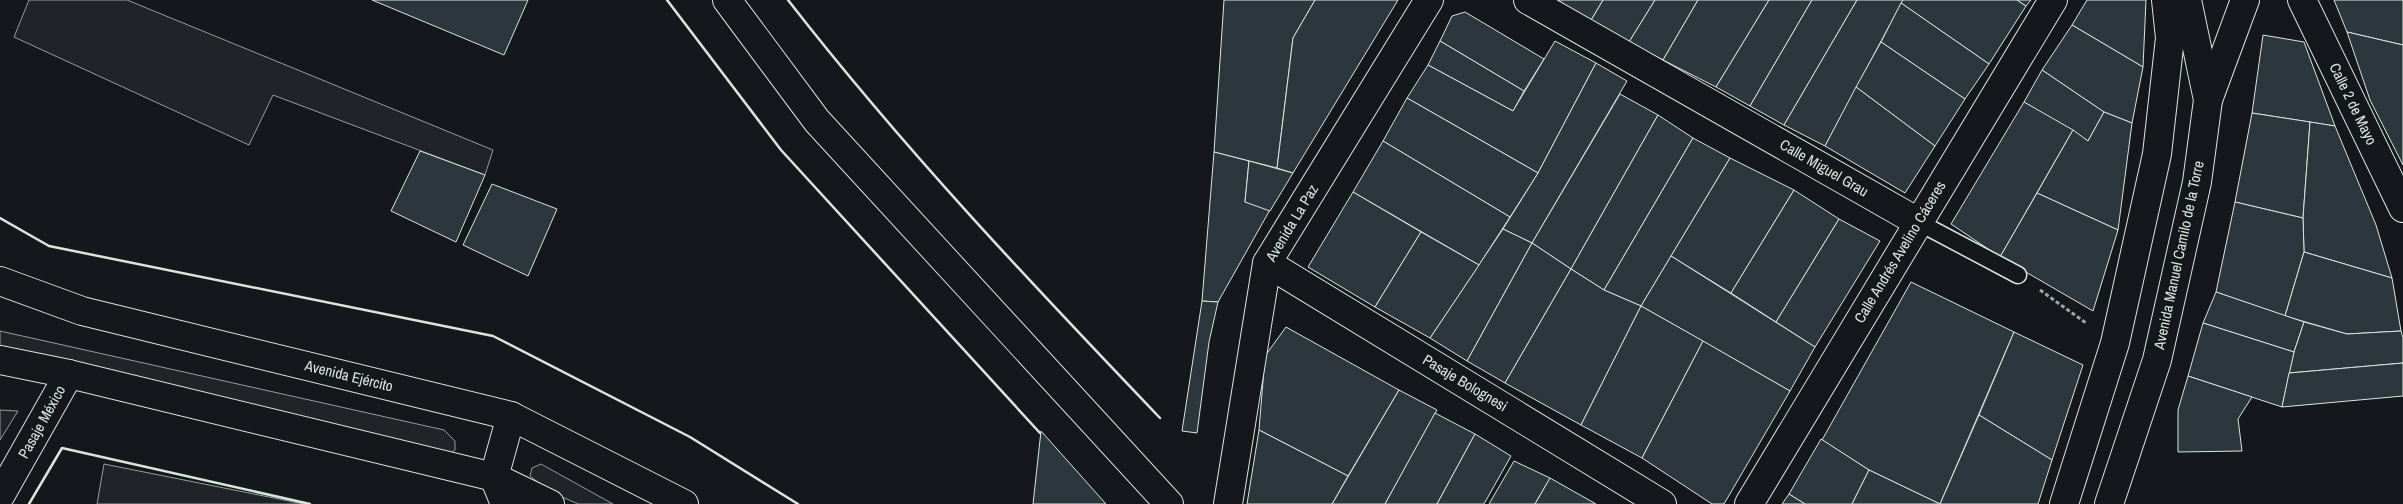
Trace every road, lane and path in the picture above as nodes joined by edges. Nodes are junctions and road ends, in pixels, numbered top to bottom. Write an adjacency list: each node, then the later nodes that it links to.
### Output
1 (727, 0): 24 (street)
2 (1429, 0): 12 (street, Avenida La Paz)
3 (1528, 0): 11 (street, Calle Miguel Grau)
4 (2053, 0): 11 (street, Calle Andrés Avelino Cáceres)
5 (2166, 0): 15 (street)
6 (2187, 0): 9 (street, Avenida Manuel Camilo de la Torre)
7 (2245, 0): 9 (street)
8 (2302, 0): 10 (street, Calle 2 de Mayo)
9 (2208, 100): 29 (street, Avenida Manuel Camilo de la Torre)
10 (2403, 208)
11 (1918, 222): 13 (lane, Calle Miguel Grau); 27 (street, Calle Andrés Avelino Cáceres)
12 (1267, 263): 25 (street, Avenida La Paz); 26 (street, Pasaje Bolognesi)
13 (2018, 275): 15 (path)
14 (0, 281): 18 (street, Avenida Ejército)
15 (2115, 343): 28 (street)
16 (0, 360): 17 (street)
17 (69, 374): 19 (street); 20 (street, Pasaje México)
18 (511, 416): 19 (street); 23 (street, Avenida Ejército)
19 (494, 477): 21 (street); 22 (street)
20 (0, 496)
21 (505, 504)
22 (550, 504)
23 (684, 504)
24 (1169, 504)
25 (1228, 504)
26 (1662, 504)
27 (1749, 504)
28 (2064, 504)
29 (2109, 504)

